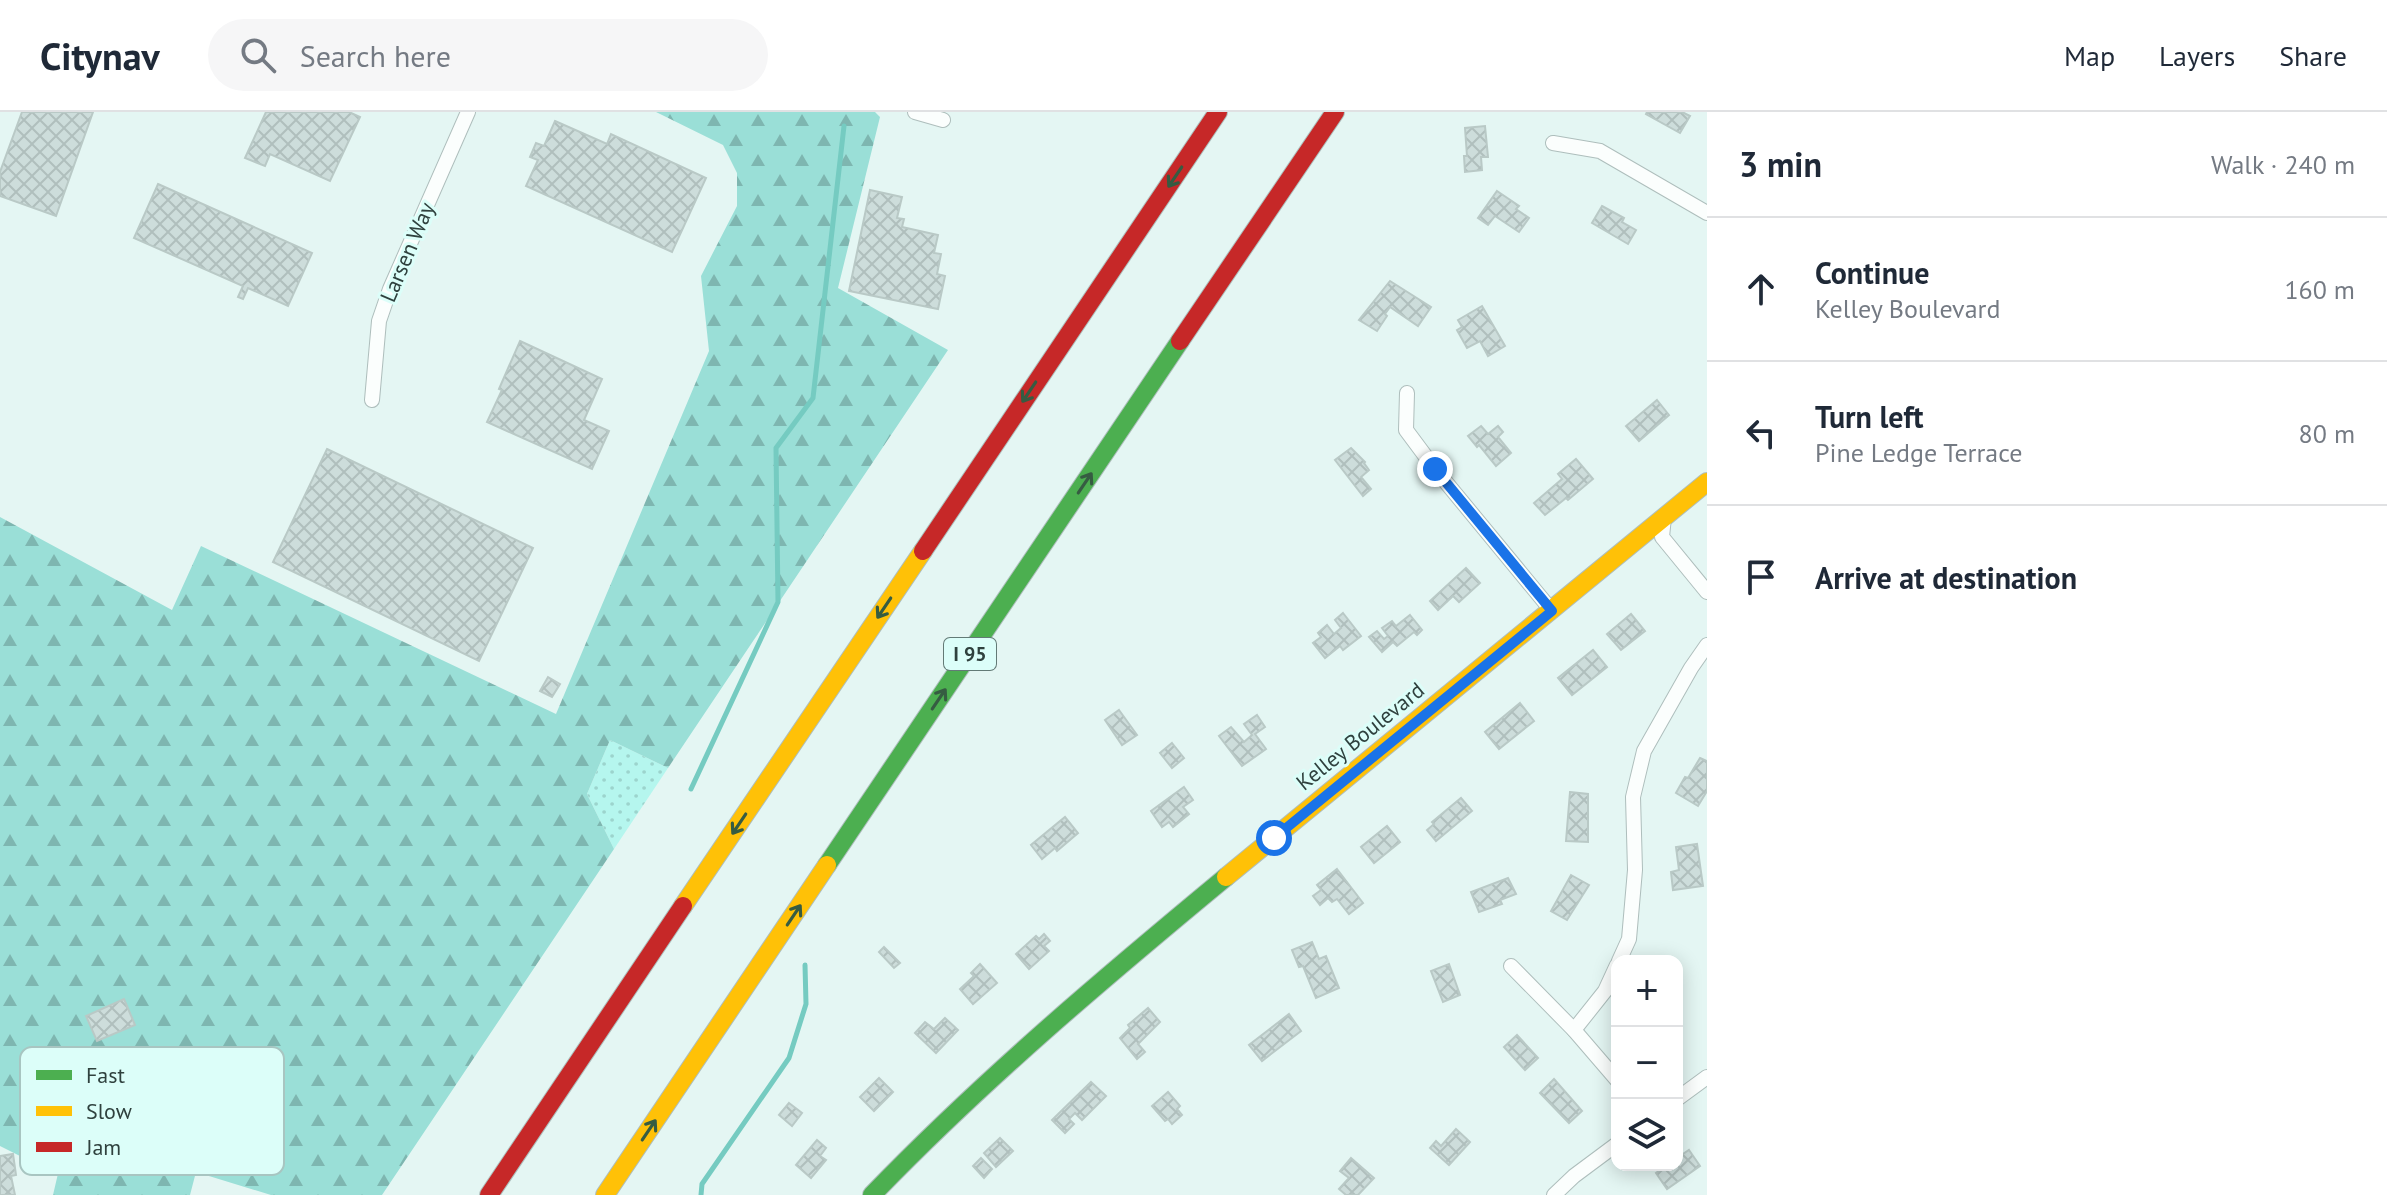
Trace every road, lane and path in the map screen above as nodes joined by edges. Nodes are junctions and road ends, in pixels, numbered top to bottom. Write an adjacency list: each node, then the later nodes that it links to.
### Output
1 (468, 112): 9 (street, Larsen Way)
2 (915, 112): 5 (street)
3 (1218, 112): 23 (main road, one-way to 23)
4 (1335, 112): 24 (main road, I 95, one-way to 4)
5 (943, 120)
6 (1553, 143): 7 (street)
7 (1707, 213)
8 (1407, 393): 13 (street)
9 (372, 400)
10 (1707, 482): 11 (main road, Kelley Boulevard)
11 (1664, 517): 12 (street); 13 (main road, Kelley Boulevard)
12 (1707, 592)
13 (1552, 611): 25 (main road, Kelley Boulevard)
14 (1707, 645): 15 (street)
15 (1622, 955)
16 (1511, 966): 18 (street)
17 (1611, 978): 18 (street)
18 (1574, 1030): 19 (street)
19 (1611, 1073)
20 (1707, 1077): 21 (street)
21 (1683, 1095)
22 (1611, 1148): 26 (street)
23 (489, 1195)
24 (605, 1195)
25 (872, 1195)
26 (1554, 1195)

